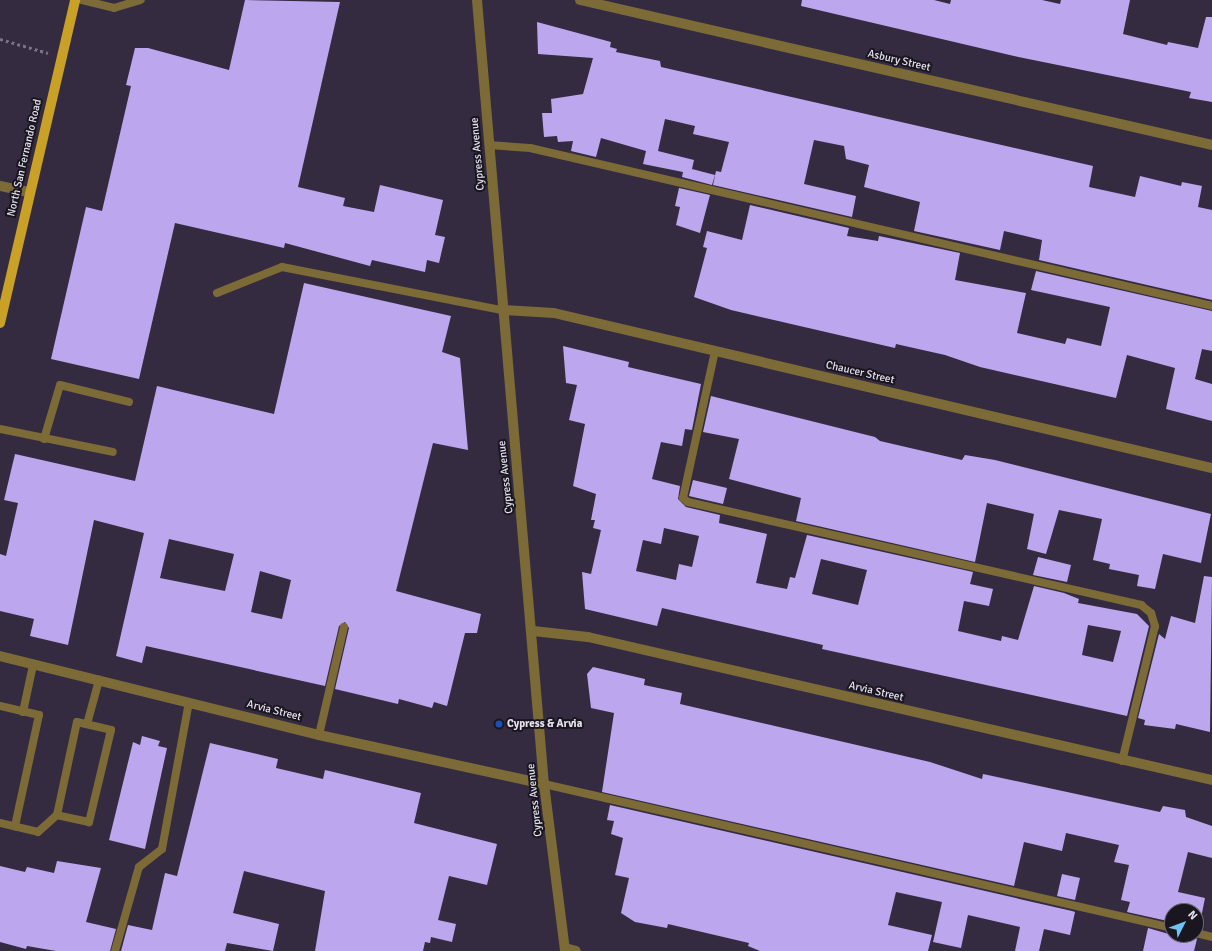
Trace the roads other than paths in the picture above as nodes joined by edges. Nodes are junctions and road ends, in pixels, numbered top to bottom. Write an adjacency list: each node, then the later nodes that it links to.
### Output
1 (75, 0): 9 (main road, North San Fernando Road)
2 (82, 0): 3 (lane)
3 (141, 0)
4 (476, 0): 6 (street, Cypress Avenue)
5 (580, 0): 7 (street, Asbury Street)
6 (489, 145): 11 (lane); 12 (street, Cypress Avenue)
7 (1212, 145)
8 (0, 186): 9 (street)
9 (29, 192): 13 (main road, North San Fernando Road)
10 (217, 293): 12 (lane)
11 (1212, 306)
12 (502, 310): 14 (street, Chaucer Street); 21 (street, Cypress Avenue)
13 (0, 322)
14 (714, 351): 19 (street, Chaucer Street); 30 (lane)
15 (129, 402): 17 (lane)
16 (0, 429): 17 (lane)
17 (44, 439): 18 (lane)
18 (113, 452)
19 (1212, 468)
20 (344, 627): 29 (lane)
21 (533, 631): 30 (street, Arvia Street); 32 (street, Cypress Avenue)
22 (0, 656): 23 (street, Arvia Street)
23 (34, 664): 24 (street, Arvia Street); 27 (lane)
24 (99, 680): 25 (street, Arvia Street); 28 (lane)
25 (189, 702): 29 (street, Arvia Street); 38 (lane)
26 (2, 706): 27 (lane)
27 (23, 712): 35 (lane)
28 (87, 724): 33 (lane); 33 (lane)
29 (319, 735): 32 (street, Arvia Street)
30 (1122, 761): 31 (street, Arvia Street)
31 (1212, 780)
32 (544, 784): 36 (lane); 37 (street, Cypress Avenue)
33 (57, 815): 35 (lane)
34 (0, 823): 35 (lane)
35 (15, 826)
36 (1164, 926)
37 (565, 950): 39 (street)
38 (115, 951)
39 (576, 951)

